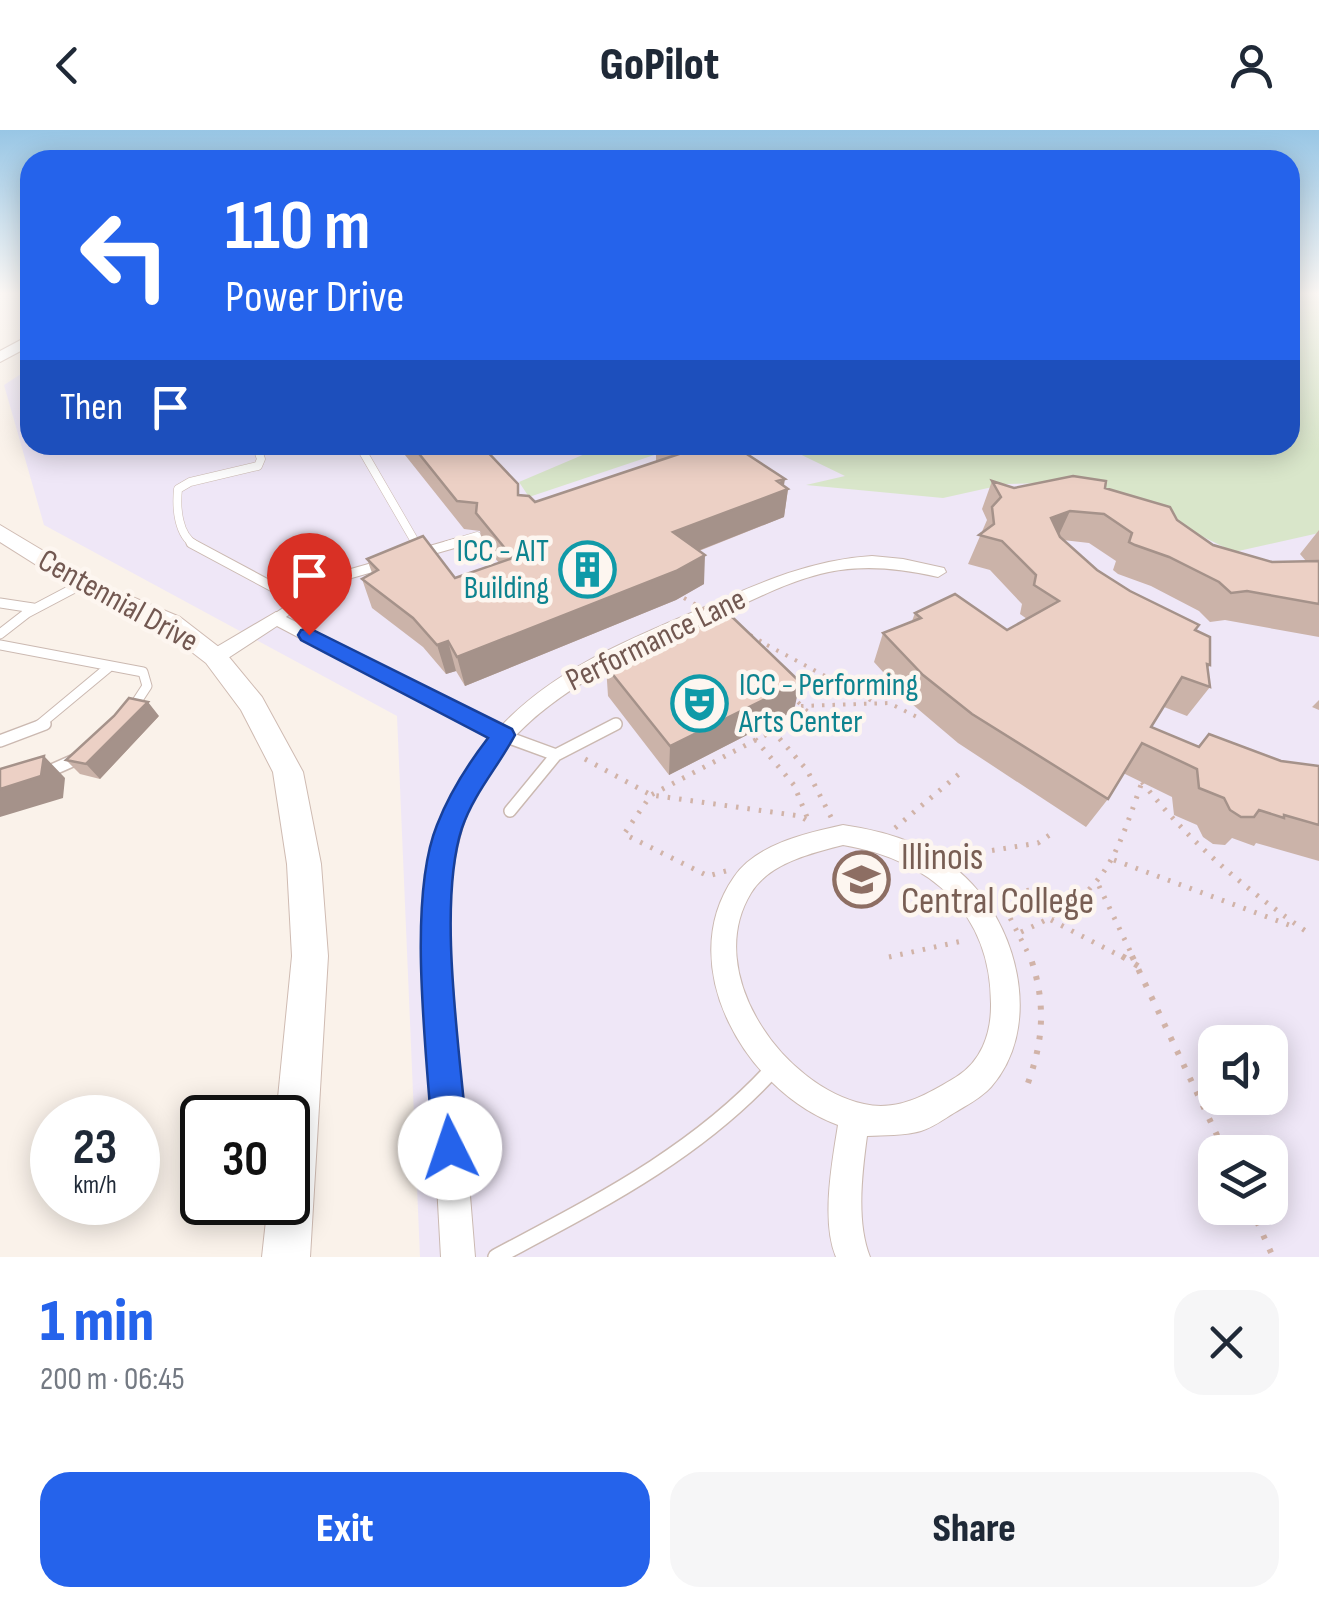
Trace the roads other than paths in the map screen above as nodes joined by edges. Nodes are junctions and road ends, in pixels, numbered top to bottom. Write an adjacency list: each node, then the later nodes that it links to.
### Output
1 (259, 455): 10 (lane)
2 (365, 455): 5 (lane)
3 (0, 532): 9 (main road, Centennial Drive)
4 (477, 536): 5 (lane)
5 (422, 552): 6 (lane)
6 (405, 557)
7 (389, 562): 10 (lane)
8 (938, 572): 20 (street, Performance Lane)
9 (82, 584): 12 (lane); 16 (main road, Centennial Drive)
10 (301, 602): 13 (lane)
11 (0, 603): 12 (lane)
12 (34, 608): 14 (lane)
13 (276, 618): 16 (street); 20 (street)
14 (0, 634)
15 (0, 645): 17 (lane)
16 (215, 657): 28 (main road, Centennial Drive)
17 (108, 667): 18 (lane); 21 (lane)
18 (124, 717)
19 (616, 724): 23 (lane)
20 (503, 735): 23 (lane); 29 (street, Performance Lane)
21 (0, 741)
22 (87, 752): 24 (lane)
23 (561, 752): 25 (lane)
24 (26, 779)
25 (510, 811)
26 (774, 1068): 27 (street); 27 (street); 30 (lane)
27 (854, 1121): 31 (street)
28 (286, 1257)
29 (458, 1257)
30 (496, 1257)
31 (853, 1257)

